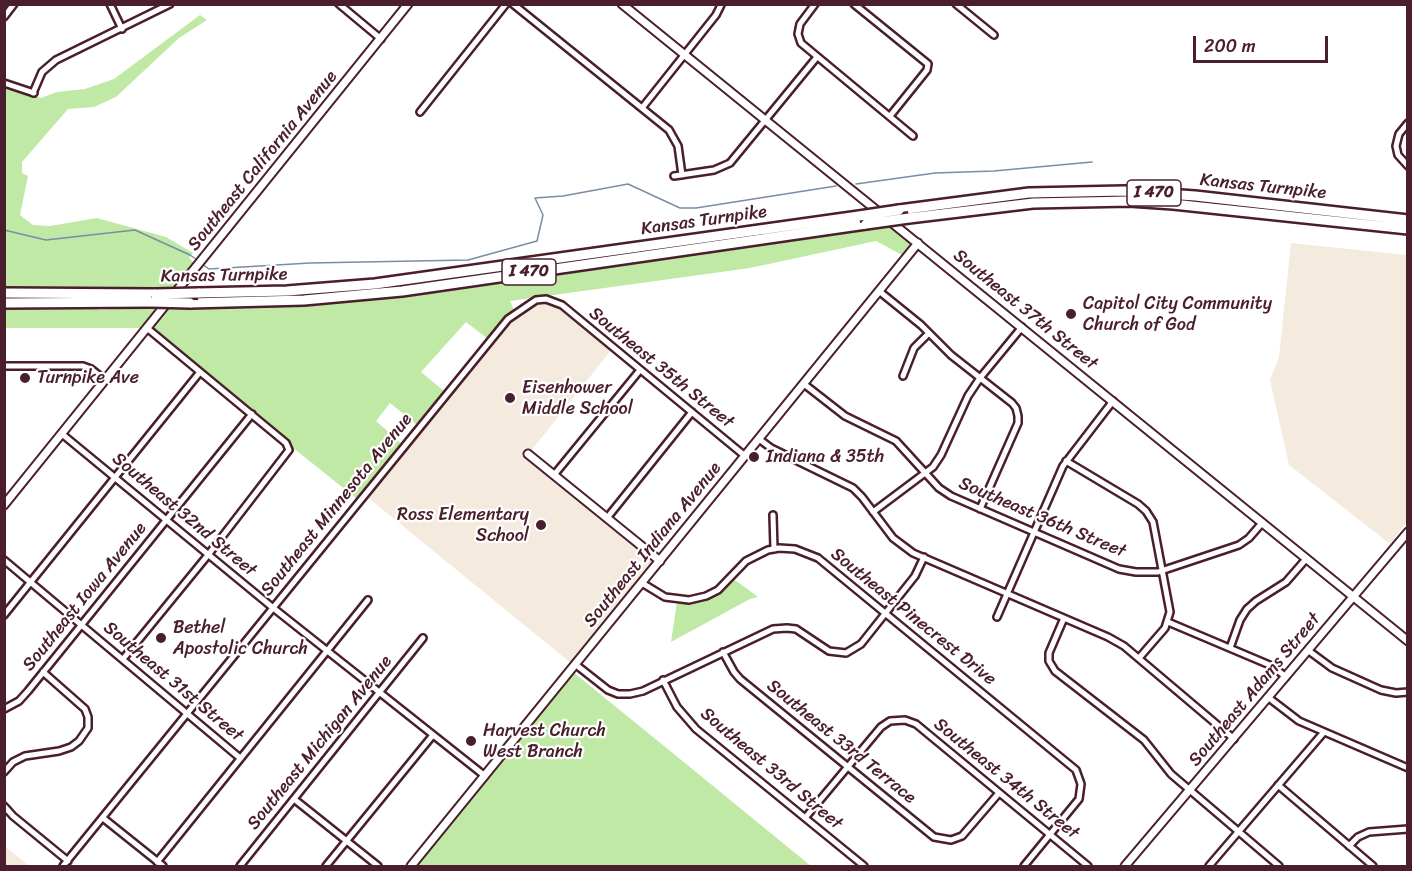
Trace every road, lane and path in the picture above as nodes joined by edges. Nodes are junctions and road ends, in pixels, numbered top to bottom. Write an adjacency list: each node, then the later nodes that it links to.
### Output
1 (14, 4): 13 (street)
2 (110, 4): 14 (street)
3 (171, 4): 14 (street)
4 (339, 4): 16 (street)
5 (408, 4): 16 (main road, Southeast California Avenue)
6 (506, 4): 21 (street)
7 (513, 4): 20 (street)
8 (622, 4): 17 (main road, Southeast 37th Street)
9 (815, 4): 18 (street)
10 (854, 4): 22 (street)
11 (956, 4): 15 (street)
12 (721, 5): 17 (street)
13 (5, 16)
14 (122, 29): 19 (street)
15 (994, 35)
16 (381, 39): 38 (main road, Southeast California Avenue)
17 (684, 55): 20 (street); 23 (main road, Southeast 37th Street)
18 (817, 57): 22 (street); 23 (street)
19 (4, 83)
20 (642, 108): 27 (street)
21 (420, 112)
22 (890, 116): 25 (street)
23 (766, 120): 27 (street); 31 (main road, Southeast 37th Street)
24 (1407, 123): 26 (street)
25 (913, 136)
26 (1407, 166)
27 (682, 175): 28 (street)
28 (674, 176)
29 (1407, 220): 34 (highway, Kansas Turnpike / I 470, bridge)
30 (1407, 229): 34 (highway, Kansas Turnpike / I 470, bridge)
31 (918, 243): 32 (main road, Southeast Indiana Avenue); 37 (main road, Southeast 37th Street)
32 (879, 291): 39 (street); 46 (main road, Southeast Indiana Avenue)
33 (4, 293): 34 (highway, Kansas Turnpike / I 470)
34 (153, 298): 35 (highway, Kansas Turnpike / I 470)
35 (4, 303)
36 (559, 303): 41 (street, Southeast 35th Street); 79 (street, Southeast Minnesota Avenue)
37 (1022, 327): 44 (street); 47 (main road, Southeast 37th Street)
38 (147, 328): 42 (street); 45 (main road, Southeast California Avenue)
39 (929, 333): 43 (street); 44 (street)
40 (4, 366): 45 (street)
41 (640, 370): 48 (street, Southeast 35th Street); 56 (street)
42 (201, 372): 49 (street); 57 (street)
43 (903, 376)
44 (980, 378): 55 (street); 59 (street)
45 (105, 380): 50 (main road, Southeast California Avenue)
46 (804, 384): 51 (main road, Southeast Indiana Avenue); 55 (street, Southeast 36th Street)
47 (1113, 401): 54 (street); 64 (main road, Southeast 37th Street)
48 (692, 412): 53 (street, Southeast 35th Street); 62 (street)
49 (252, 414): 63 (street, Southeast Iowa Avenue); 68 (street)
50 (62, 434): 57 (street, Southeast 32nd Street); 58 (main road, Southeast California Avenue)
51 (759, 439): 53 (main road, Southeast Indiana Avenue); 60 (street)
52 (528, 454): 56 (main road)
53 (745, 456): 72 (main road, Southeast Indiana Avenue)
54 (1066, 461): 65 (street); 73 (street)
55 (926, 474): 59 (street, Southeast 36th Street); 60 (street)
56 (554, 475): 62 (main road)
57 (115, 478): 63 (street, Southeast 32nd Street); 74 (street)
58 (4, 505)
59 (980, 509): 65 (street, Southeast 36th Street)
60 (873, 512): 69 (street)
61 (773, 515): 67 (street)
62 (607, 518): 72 (main road)
63 (166, 521): 68 (street, Southeast 32nd Street); 85 (street, Southeast Iowa Avenue)
64 (1262, 523): 70 (main road, Southeast 37th Street); 73 (street, Southeast 36th Street)
65 (1033, 532): 73 (street, Southeast 36th Street); 76 (street)
66 (1407, 532): 77 (main road, Southeast Adams Street)
67 (774, 549): 75 (street); 80 (street, Southeast Pinecrest Drive)
68 (208, 555): 79 (street, Southeast 32nd Street); 93 (street)
69 (924, 557): 76 (street); 80 (street)
70 (1306, 559): 77 (main road, Southeast 37th Street); 88 (street)
71 (4, 560): 74 (street, Southeast 31st Street)
72 (660, 561): 75 (main road, Southeast Indiana Avenue)
73 (1163, 570): 84 (street)
74 (31, 583): 81 (street); 85 (street, Southeast 31st Street)
75 (642, 583): 94 (main road, Southeast Indiana Avenue)
76 (1007, 593): 82 (street); 83 (street)
77 (1354, 597): 87 (main road, Southeast 37th Street); 90 (main road, Southeast Adams Street)
78 (368, 600): 89 (street)
79 (272, 607): 89 (street, Southeast 32nd Street); 102 (street, Southeast Minnesota Avenue)
80 (885, 613): 91 (street); 120 (street, Southeast Pinecrest Drive)
81 (4, 615)
82 (997, 617)
83 (1064, 618): 92 (street); 112 (street)
84 (1168, 622): 88 (street); 92 (street)
85 (82, 625): 93 (street, Southeast 31st Street); 95 (street, Southeast Iowa Avenue)
86 (423, 638): 98 (street, Southeast Michigan Avenue)
87 (1407, 641)
88 (1230, 648): 96 (street)
89 (327, 650): 98 (street, Southeast 32nd Street); 106 (street)
90 (1309, 651): 96 (main road, Southeast Adams Street); 99 (street)
91 (723, 652): 97 (street); 107 (street, Southeast 33rd Terrace)
92 (1139, 658): 105 (street)
93 (123, 659): 102 (street, Southeast 31st Street)
94 (575, 664): 97 (street); 110 (main road, Southeast Indiana Avenue)
95 (43, 672): 101 (street, Southeast Iowa Avenue); 109 (street)
96 (1287, 677): 100 (main road, Southeast Adams Street)
97 (663, 680): 117 (street, Southeast 33rd Street)
98 (380, 692): 104 (street, Southeast 32nd Street); 114 (street, Southeast Michigan Avenue)
99 (1407, 692)
100 (1269, 698): 103 (street); 105 (main road, Southeast Adams Street)
101 (4, 710)
102 (186, 714): 106 (street, Southeast 31st Street); 116 (street, Southeast Minnesota Avenue)
103 (1324, 732): 108 (street); 111 (street)
104 (433, 735): 110 (street, Southeast 32nd Street); 121 (street)
105 (1234, 739): 112 (main road, Southeast Adams Street)
106 (240, 758): 124 (street)
107 (848, 767): 113 (street, Southeast 33rd Terrace); 113 (street, Southeast 34th Street); 117 (street)
108 (1407, 768)
109 (4, 772)
110 (485, 776): 130 (main road, Southeast Indiana Avenue)
111 (1278, 785): 119 (street); 122 (street)
112 (1190, 790): 119 (street); 134 (main road, Southeast Adams Street)
113 (999, 793): 120 (street, Southeast 34th Street)
114 (294, 800): 121 (street); 127 (street, Southeast Michigan Avenue)
115 (4, 806): 123 (street)
116 (103, 818): 123 (street, Southeast Minnesota Avenue); 124 (street)
117 (805, 818): 131 (street, Southeast 33rd Street)
118 (1407, 829): 122 (street)
119 (1238, 832): 135 (street); 136 (street)
120 (1051, 835): 132 (street); 133 (street, Southeast 34th Street)
121 (346, 842): 128 (street); 129 (street)
122 (1349, 846): 137 (street)
123 (68, 861): 125 (street, Southeast Minnesota Avenue)
124 (157, 862): 126 (street)
125 (63, 867)
126 (163, 867)
127 (240, 867)
128 (326, 867)
129 (378, 867)
130 (411, 867)
131 (864, 867)
132 (1024, 867)
133 (1088, 867)
134 (1125, 867)
135 (1209, 867)
136 (1279, 867)
137 (1373, 867)

